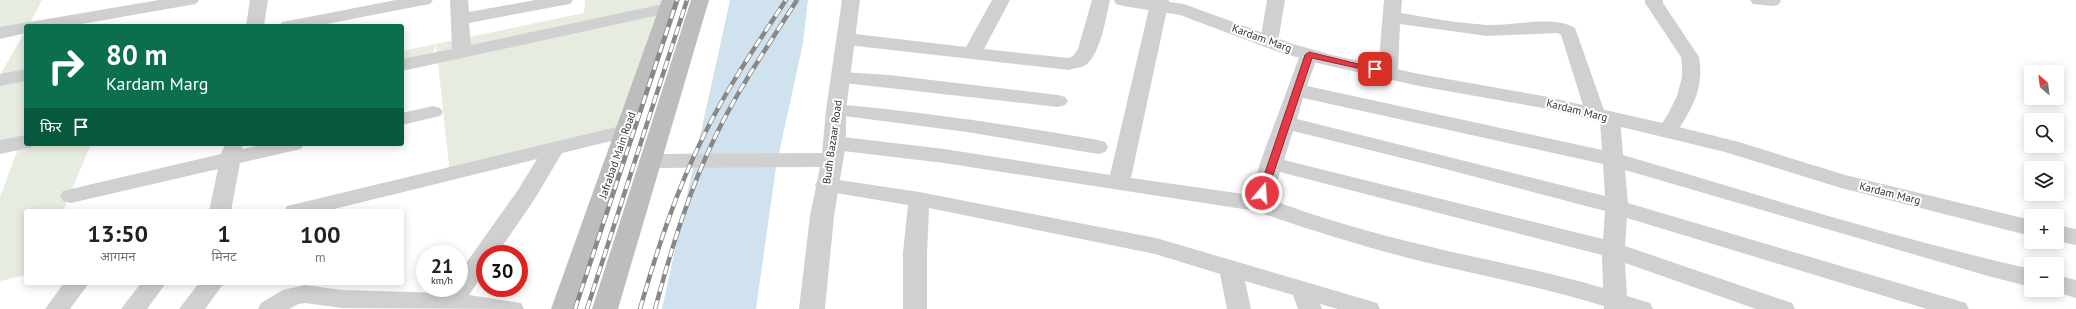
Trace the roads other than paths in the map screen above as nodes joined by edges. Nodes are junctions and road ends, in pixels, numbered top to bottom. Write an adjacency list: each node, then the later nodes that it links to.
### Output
1 (190, 0): 19 (street)
2 (259, 0): 20 (street)
3 (424, 0): 21 (street)
4 (459, 0): 18 (street)
5 (564, 0): 18 (street)
6 (700, 0): 51 (main road)
7 (851, 0): 24 (street, Budh Bazaar Road)
8 (1001, 0): 27 (street)
9 (1101, 0): 27 (street)
10 (1123, 0): 15 (street, Kardam Marg)
11 (1276, 0): 25 (street)
12 (1654, 0): 42 (street)
13 (1760, 0): 14 (street)
14 (1771, 0)
15 (1159, 3): 25 (street, Kardam Marg); 53 (street)
16 (669, 4): 26 (street); 41 (main road, Jafrabad Main Road)
17 (1393, 8): 30 (street); 38 (street)
18 (461, 20): 26 (street)
19 (50, 24)
20 (254, 24)
21 (298, 24)
22 (24, 28): 23 (street)
23 (0, 33)
24 (847, 39): 27 (street); 32 (street, Budh Bazaar Road)
25 (1269, 42): 28 (street, Kardam Marg)
26 (462, 52): 29 (street)
27 (972, 53)
28 (1309, 55): 30 (street, Kardam Marg); 34 (street)
29 (404, 65)
30 (1388, 72): 38 (street, Kardam Marg)
31 (24, 75): 33 (street)
32 (842, 78): 35 (street); 36 (street, Budh Bazaar Road)
33 (0, 80)
34 (1296, 90): 40 (street); 50 (street)
35 (1058, 101)
36 (836, 110): 46 (street); 49 (street, Budh Bazaar Road)
37 (433, 112): 39 (street)
38 (1603, 117): 42 (street, Kardam Marg); 50 (street)
39 (404, 119)
40 (1286, 124): 52 (street); 58 (street)
41 (625, 131): 47 (street); 80 (main road, Jafrabad Main Road)
42 (1667, 131): 61 (street, Kardam Marg)
43 (24, 142): 45 (street)
44 (276, 146): 48 (street)
45 (0, 147)
46 (1098, 147)
47 (553, 150): 60 (street); 74 (street)
48 (232, 151): 55 (street); 59 (street)
49 (833, 151): 51 (street); 53 (street); 54 (street, Budh Bazaar Road)
50 (1613, 159): 58 (street); 66 (street)
51 (650, 161): 81 (main road)
52 (1271, 163): 57 (street); 64 (street)
53 (1119, 183): 57 (street)
54 (826, 185): 56 (street); 82 (street, Budh Bazaar Road)
55 (71, 196)
56 (919, 199): 65 (street); 83 (street)
57 (1259, 204): 73 (street)
58 (1617, 207): 64 (street); 88 (street)
59 (220, 209)
60 (303, 209)
61 (2024, 226)
62 (2064, 234): 63 (street)
63 (2076, 237)
64 (1613, 250): 73 (street); 87 (street)
65 (1231, 268): 72 (street); 84 (street)
66 (2024, 276)
67 (75, 285): 75 (street)
68 (152, 285): 76 (street)
69 (210, 285): 77 (street)
70 (2064, 286): 71 (street)
71 (2076, 289)
72 (1306, 299): 85 (street)
73 (1616, 305): 86 (street)
74 (449, 306): 78 (street); 79 (street)
75 (56, 309)
76 (133, 309)
77 (191, 309)
78 (270, 309)
79 (512, 309)
80 (564, 309)
81 (605, 309)
82 (812, 309)
83 (915, 309)
84 (1239, 309)
85 (1368, 309)
86 (1641, 309)
87 (1783, 309)
88 (1957, 309)

